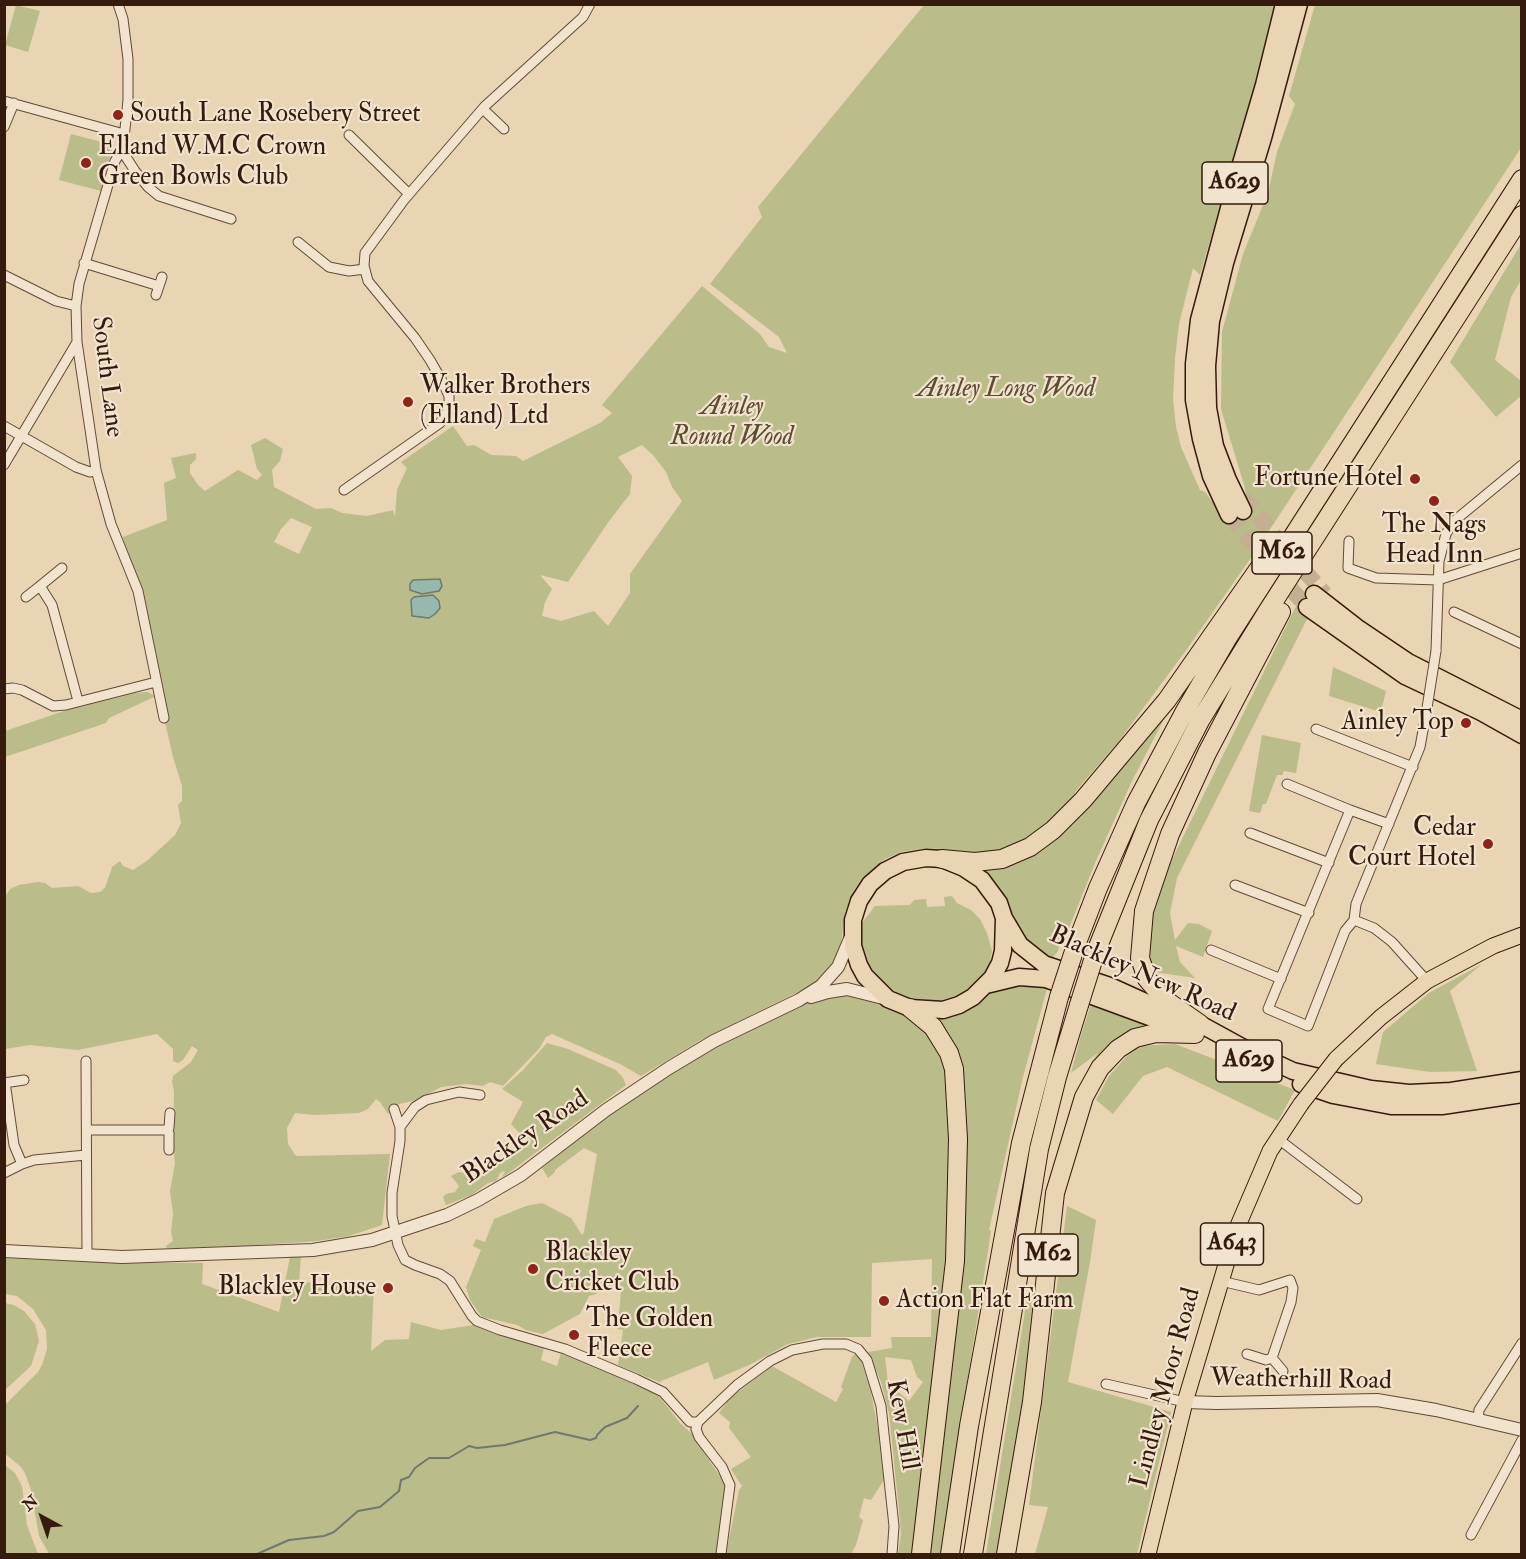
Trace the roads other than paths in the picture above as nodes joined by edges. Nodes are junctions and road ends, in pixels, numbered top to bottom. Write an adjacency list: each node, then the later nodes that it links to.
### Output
1 (118, 4): 10 (street, South Lane)
2 (590, 4): 7 (street)
3 (1284, 4): 26 (highway, A629)
4 (1299, 4): 12 (highway, A629)
5 (1311, 4): 12 (highway)
6 (9, 102): 8 (street); 10 (street)
7 (483, 109): 9 (street); 15 (street)
8 (4, 127)
9 (504, 129)
10 (123, 134): 13 (street, South Lane)
11 (349, 135): 15 (street)
12 (1263, 138): 23 (highway, A629)
13 (123, 148): 17 (street); 19 (street, South Lane)
14 (1521, 179): 30 (highway, M62)
15 (410, 194): 20 (street)
16 (1521, 215): 27 (highway, M62)
17 (231, 219)
18 (298, 242): 20 (street)
19 (84, 263): 22 (street); 24 (street, South Lane)
20 (365, 269): 34 (street)
21 (5, 277): 24 (street)
22 (159, 286)
23 (1218, 292): 26 (highway, A629); 26 (highway, A629)
24 (76, 306): 25 (street, South Lane)
25 (77, 342): 29 (street); 33 (street, South Lane)
26 (1201, 365)
27 (1396, 410): 70 (highway, M62); 107 (highway, M62, bridge)
28 (4, 426): 29 (street)
29 (22, 436): 31 (street); 33 (street)
30 (1339, 464): 55 (highway, M62); 106 (highway, M62, bridge)
31 (4, 465)
32 (1521, 465): 38 (street)
33 (96, 470): 43 (street, South Lane)
34 (344, 490)
35 (1349, 541): 38 (street)
36 (1521, 553): 38 (street)
37 (62, 568): 39 (street)
38 (1438, 580): 50 (street, bridge)
39 (40, 586): 40 (street); 45 (street)
40 (26, 597)
41 (1454, 612): 42 (street)
42 (1521, 644)
43 (156, 682): 45 (street); 46 (street, South Lane)
44 (4, 689): 45 (street)
45 (78, 701)
46 (164, 718)
47 (1521, 719): 49 (highway)
48 (1316, 729): 50 (street)
49 (1521, 735)
50 (1413, 767): 53 (street)
51 (1287, 784): 52 (street)
52 (1350, 810): 53 (street); 56 (street)
53 (1389, 824): 60 (street)
54 (1250, 833): 56 (street)
55 (942, 859): 59 (highway, Blackley New Road / A629); 61 (highway, Blackley New Road / A629)
56 (1329, 863): 58 (street)
57 (1235, 885): 58 (street)
58 (1309, 913): 64 (street)
59 (1004, 918): 66 (highway, Blackley New Road / A629); 70 (highway, Blackley New Road / A629)
60 (1354, 920): 64 (street); 65 (street)
61 (852, 933): 67 (highway, Blackley New Road / A629); 68 (street, Blackley Road)
62 (1521, 935): 65 (main road, Lindley Moor Road / A643)
63 (1211, 950): 64 (street)
64 (1281, 978)
65 (1427, 981): 82 (main road, Lindley Moor Road / A643, bridge)
66 (986, 985): 69 (highway, Blackley New Road / A629); 70 (highway, Blackley New Road / A629)
67 (888, 999): 68 (street, Blackley Road); 69 (highway, Blackley New Road / A629)
68 (799, 1000): 88 (street, Blackley Road)
69 (910, 1008): 105 (highway)
70 (1197, 1029): 73 (highway, Blackley New Road / A629); 75 (highway, Blackley New Road / A629); 108 (highway, M62)
71 (86, 1061): 80 (street)
72 (24, 1080): 74 (street)
73 (1521, 1080)
74 (5, 1082): 85 (street)
75 (1521, 1094)
76 (480, 1095): 79 (street)
77 (394, 1109): 79 (street)
78 (170, 1113): 81 (street)
79 (400, 1127): 88 (street)
80 (87, 1130): 81 (street); 84 (street)
81 (167, 1130): 83 (street)
82 (1277, 1138): 87 (street); 91 (main road, Lindley Moor Road / A643)
83 (169, 1150)
84 (86, 1155): 85 (street); 90 (street)
85 (22, 1164): 86 (street)
86 (4, 1173)
87 (1357, 1198)
88 (396, 1233): 90 (street, Blackley Road); 99 (street)
89 (4, 1251): 90 (street, Blackley Road)
90 (87, 1256)
91 (1221, 1281): 94 (street); 97 (main road, Lindley Moor Road / A643)
92 (1521, 1343): 98 (street)
93 (1247, 1354): 94 (street)
94 (1272, 1358): 95 (street)
95 (1283, 1371)
96 (1106, 1384): 97 (street)
97 (1185, 1402): 98 (street, Weatherhill Road); 109 (main road, Lindley Moor Road / A643)
98 (1478, 1421): 100 (street, Weatherhill Road)
99 (698, 1422): 103 (street); 104 (street, Kew Hill)
100 (1521, 1430)
101 (1521, 1440): 102 (street)
102 (1471, 1535)
103 (721, 1554)
104 (892, 1554)
105 (921, 1554)
106 (950, 1554)
107 (973, 1554)
108 (1006, 1554)
109 (1148, 1554)

